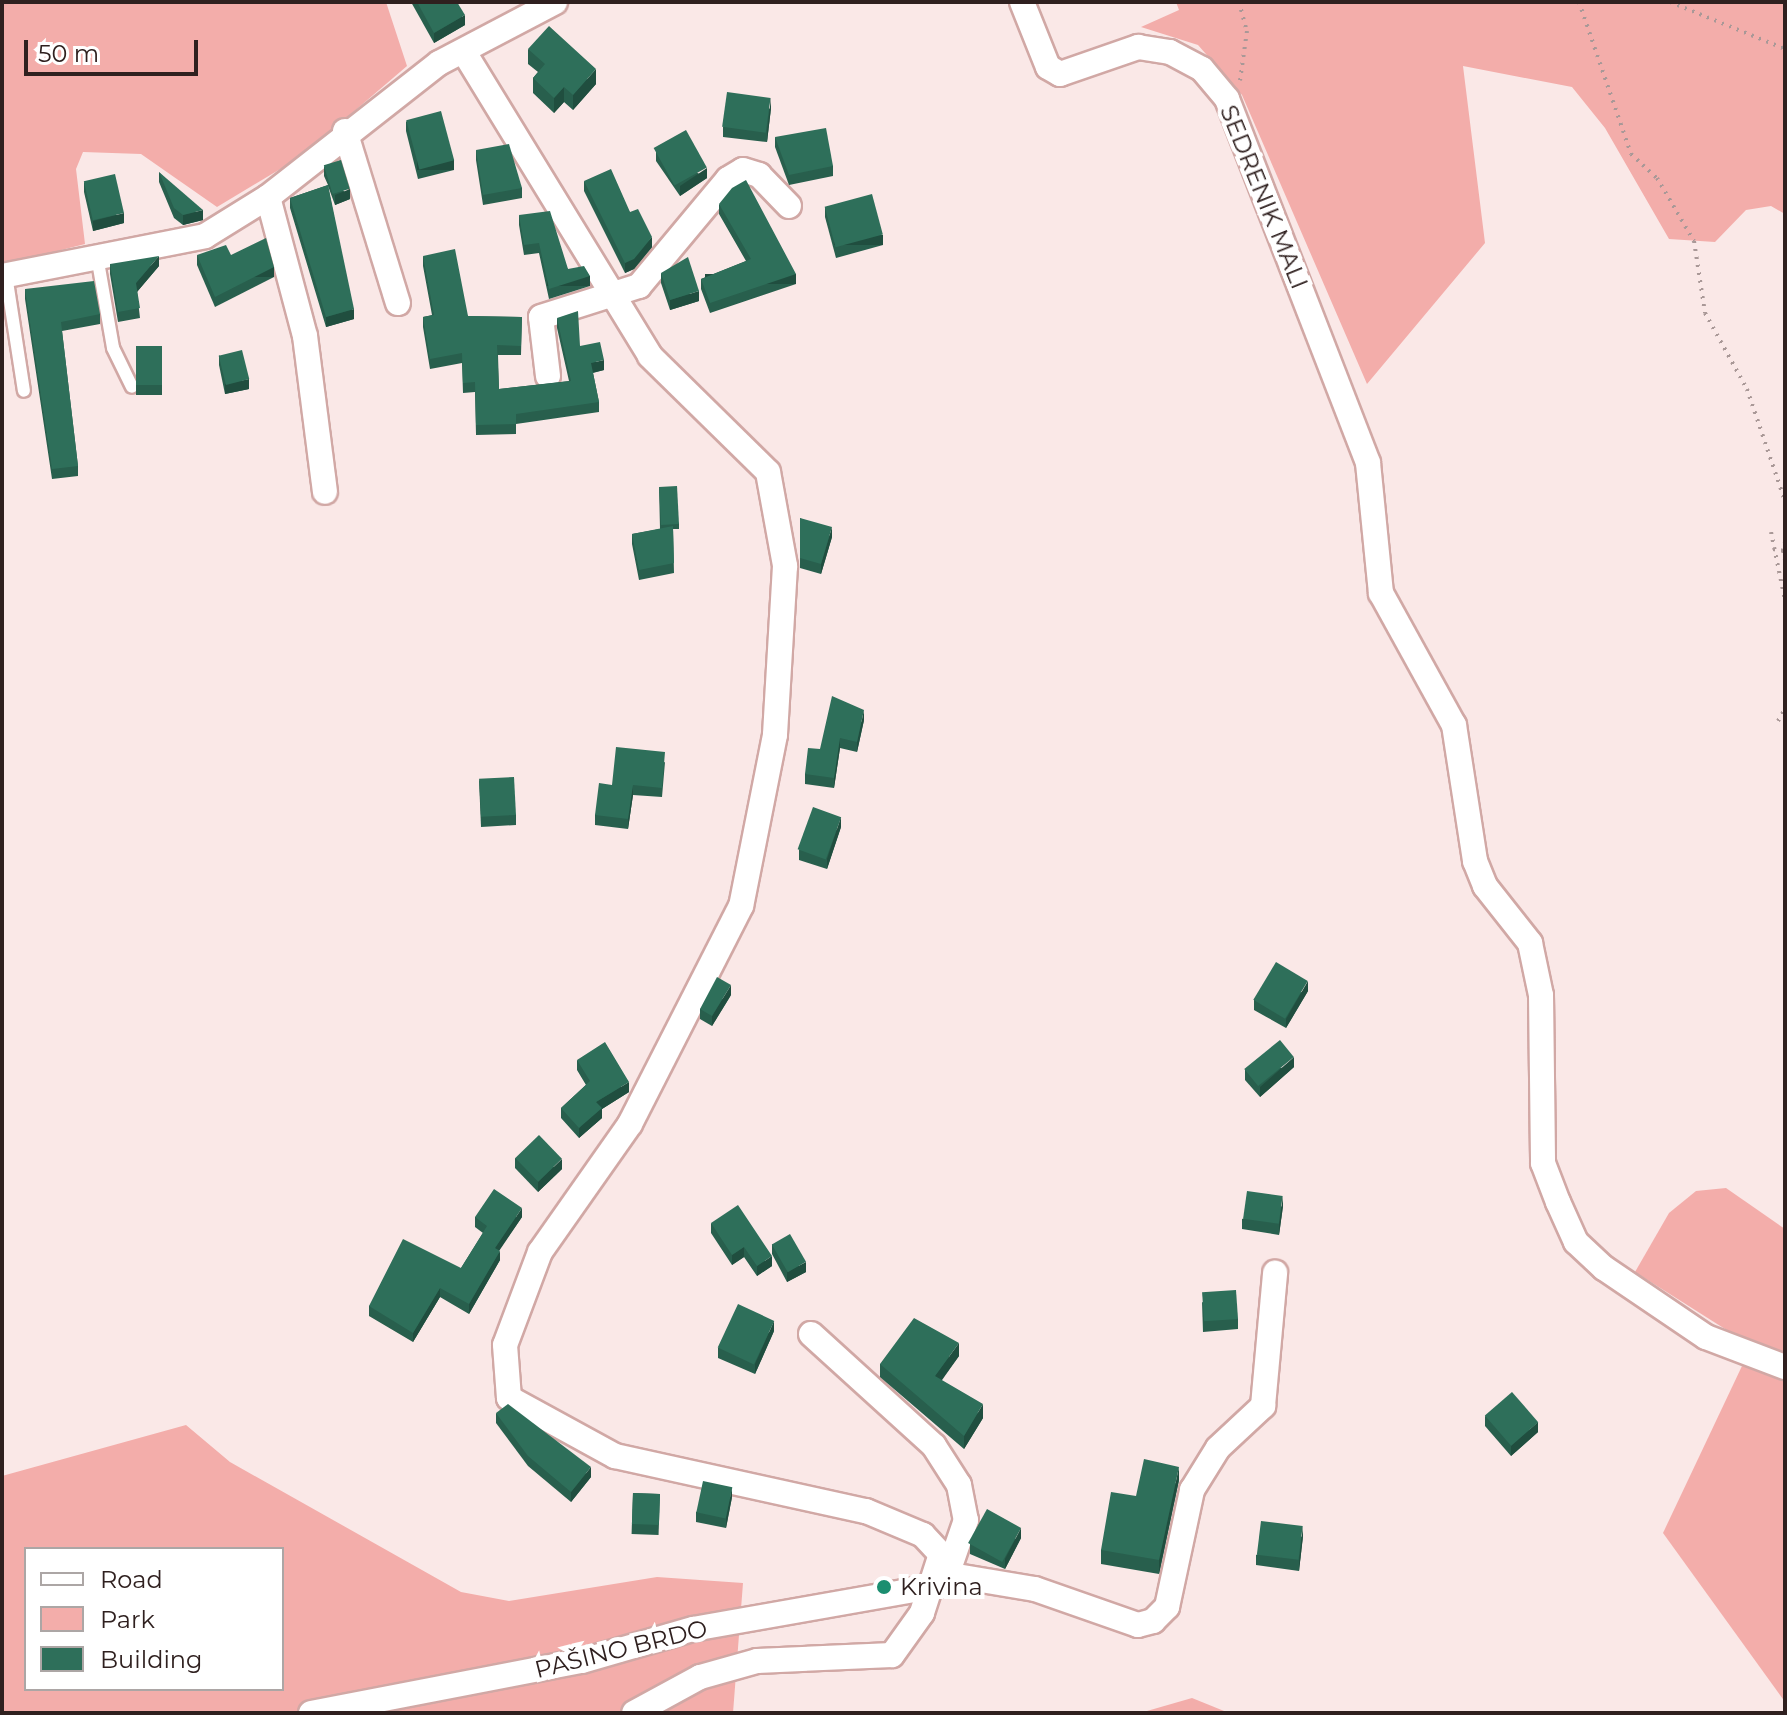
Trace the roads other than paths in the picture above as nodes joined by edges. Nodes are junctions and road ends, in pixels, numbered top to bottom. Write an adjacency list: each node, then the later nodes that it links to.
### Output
1 (555, 2): 3 (street)
2 (1022, 2): 17 (street, SEDRENIK MALI)
3 (464, 52): 4 (street); 9 (street)
4 (345, 131): 5 (street); 10 (street)
5 (268, 197): 7 (street); 14 (street)
6 (789, 206): 9 (street)
7 (97, 256): 8 (street); 12 (lane)
8 (4, 276): 13 (lane)
9 (615, 298): 11 (street); 18 (street)
10 (398, 303)
11 (548, 376)
12 (132, 387)
13 (24, 391)
14 (325, 492)
15 (1275, 1273): 18 (street, PAŠINO BRDO)
16 (811, 1334): 18 (street)
17 (1785, 1367)
18 (939, 1578): 19 (street, PAŠINO BRDO); 20 (street)
19 (311, 1713)
20 (634, 1713)

